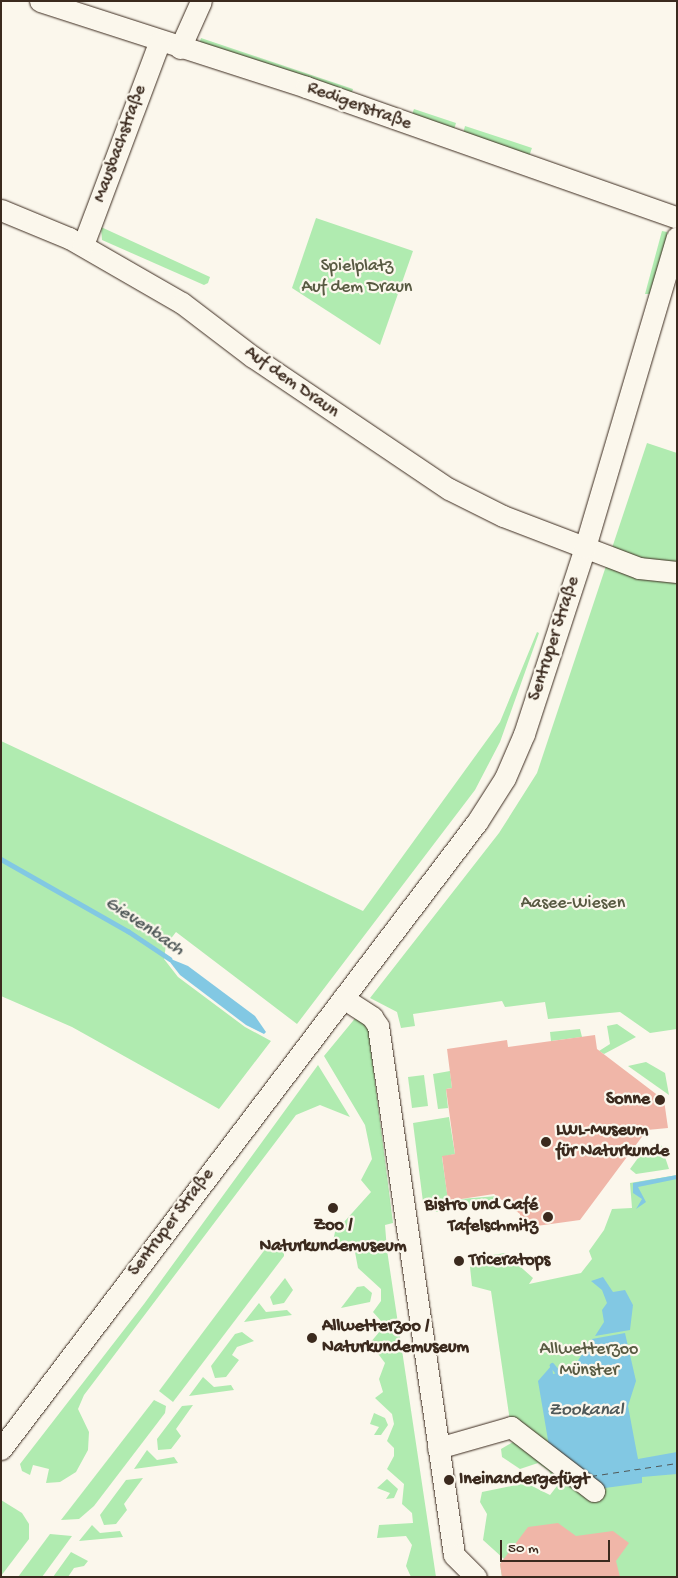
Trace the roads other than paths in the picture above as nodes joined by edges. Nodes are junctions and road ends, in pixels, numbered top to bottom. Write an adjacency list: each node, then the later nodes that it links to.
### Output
1 (40, 1): 3 (street, Redigerstraße)
2 (201, 1): 4 (street)
3 (159, 43): 4 (street, Redigerstraße); 8 (street, Mausbachstraße)
4 (180, 48): 6 (street, Redigerstraße)
5 (1, 210): 8 (street, Auf dem Draun)
6 (677, 218)
7 (677, 237): 9 (street, Sentruper Straße)
8 (83, 245): 9 (street, Auf dem Draun)
9 (585, 547): 10 (street, Auf dem Draun); 11 (street, Sentruper Straße)
10 (677, 572)
11 (343, 998): 12 (street); 13 (street, Sentruper Straße)
12 (438, 1448): 14 (street); 15 (street)
13 (1, 1449)
14 (594, 1491)
15 (476, 1577)

